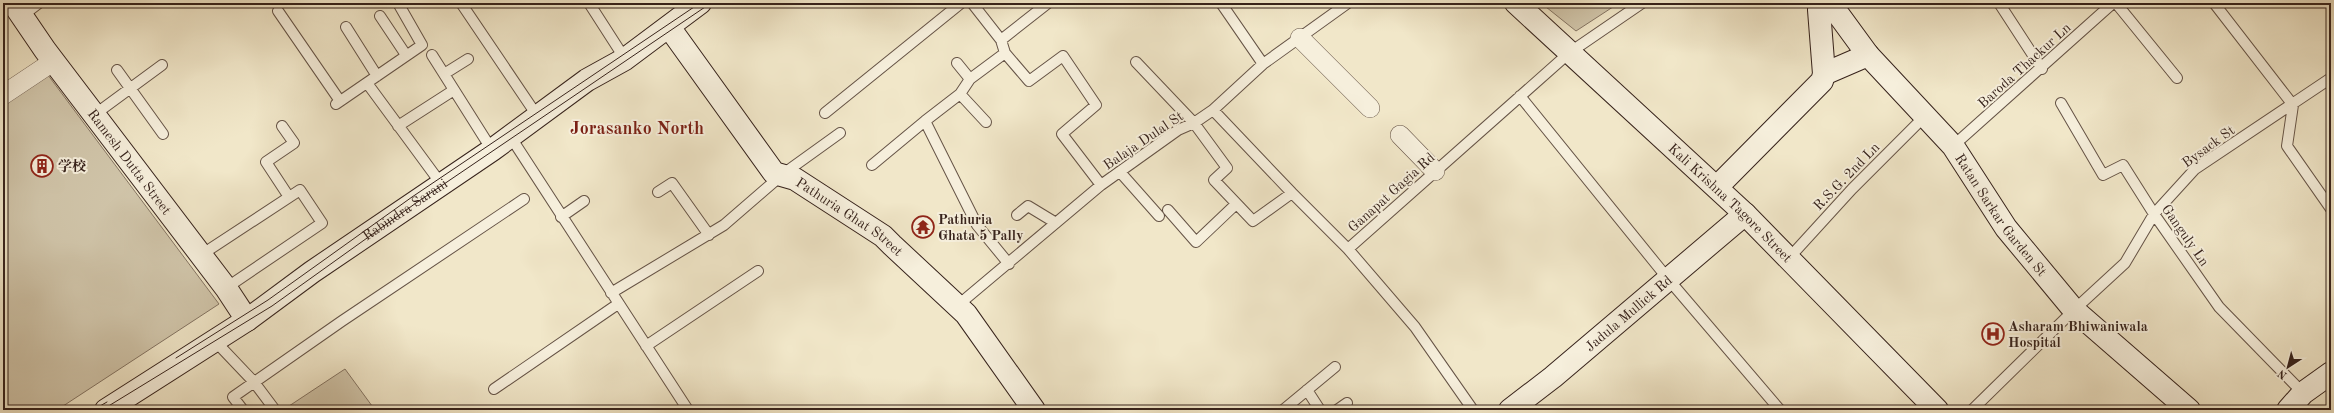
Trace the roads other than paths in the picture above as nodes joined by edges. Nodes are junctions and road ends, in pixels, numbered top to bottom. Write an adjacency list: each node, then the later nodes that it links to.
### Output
1 (398, 3): 26 (lane)
2 (461, 3): 57 (lane)
3 (589, 3): 30 (lane)
4 (700, 3): 21 (main road, Rabindra Sarani)
5 (961, 3): 54 (lane)
6 (972, 3): 23 (lane)
7 (1048, 3): 23 (lane)
8 (1221, 3): 34 (lane)
9 (1348, 3): 22 (lane, Balaja Dulal St)
10 (1516, 3): 25 (main road, Kali Krishna Tagore Street)
11 (1642, 3): 25 (lane, Ganapat Gagia Rd)
12 (1822, 3): 39 (main road)
13 (1830, 3): 28 (main road, Ratan Sarkar Garden St)
14 (1999, 3): 36 (lane)
15 (2115, 3): 36 (lane, Baroda Thackur Ln); 41 (lane)
16 (2214, 3): 51 (lane)
17 (24, 7): 31 (main road, Ramesh Dutta Street)
18 (278, 11): 44 (lane)
19 (380, 16): 26 (lane)
20 (346, 26): 40 (lane)
21 (669, 26): 30 (main road, Rabindra Sarani); 72 (main road, Pathuria Ghat Street)
22 (1300, 38): 34 (lane, Balaja Dulal St); 52 (street)
23 (1001, 40): 24 (lane)
24 (1005, 53): 43 (lane); 74 (lane)
25 (1569, 53): 49 (lane, Ganapat Gagia Rd); 75 (main road, Kali Krishna Tagore Street)
26 (406, 55): 40 (lane)
27 (432, 55): 38 (lane)
28 (1868, 55): 39 (main road); 56 (main road, Ratan Sarkar Garden St)
29 (468, 59): 38 (lane)
30 (625, 59): 57 (main road, Rabindra Sarani)
31 (54, 61): 48 (street); 55 (main road, Ramesh Dutta Street)
32 (1136, 62): 60 (lane)
33 (957, 63): 43 (lane)
34 (1264, 64): 53 (lane, Balaja Dulal St)
35 (162, 65): 45 (lane)
36 (2042, 69): 67 (lane, Baroda Thackur Ln)
37 (117, 70): 45 (lane)
38 (444, 74): 46 (lane)
39 (1824, 74): 75 (main road)
40 (377, 76): 44 (lane)
41 (2177, 78)
42 (2331, 78): 51 (lane, Bysack St)
43 (970, 79): 47 (lane)
44 (367, 83): 62 (lane)
45 (130, 88): 55 (lane); 64 (lane)
46 (454, 90): 62 (lane); 68 (lane)
47 (960, 94): 58 (lane); 59 (lane)
48 (3, 95)
49 (1520, 96): 70 (lane, Ganapat Gagia Rd); 94 (lane)
50 (2061, 103): 84 (lane, Ganguly Ln)
51 (2293, 105): 82 (lane); 84 (lane, Bysack St)
52 (1370, 108)
53 (1213, 110): 60 (lane, Balaja Dulal St); 77 (lane)
54 (825, 113)
55 (94, 115): 90 (main road, Ramesh Dutta Street)
56 (1925, 116): 67 (main road, Ratan Sarkar Garden St); 91 (lane, R.S.G. 2nd Ln)
57 (538, 117): 66 (main road, Rabindra Sarani)
58 (925, 121): 69 (lane); 92 (lane)
59 (986, 122)
60 (1194, 123): 71 (lane, Balaja Dulal St); 81 (lane)
61 (282, 126): 78 (lane)
62 (398, 126): 73 (lane)
63 (840, 133): 72 (lane)
64 (163, 134)
65 (1400, 135): 70 (street)
66 (510, 136): 68 (main road, Rabindra Sarani); 86 (lane)
67 (1953, 146): 99 (main road, Ratan Sarkar Garden St)
68 (492, 150): 73 (main road, Rabindra Sarani)
69 (872, 165)
70 (1435, 171): 89 (lane, Ganapat Gagia Rd)
71 (1120, 172): 74 (lane, Balaja Dulal St); 81 (lane)
72 (783, 174): 88 (lane); 98 (main road, Pathuria Ghat Street)
73 (442, 185): 100 (main road, Rabindra Sarani)
74 (1100, 185): 87 (lane, Balaja Dulal St)
75 (1717, 187): 83 (main road, Kali Krishna Tagore Street)
76 (658, 192): 88 (lane)
77 (1292, 193): 81 (lane); 89 (lane)
78 (289, 197): 90 (lane); 95 (lane)
79 (524, 200): 105 (lane)
80 (584, 201): 86 (lane)
81 (1236, 204)
82 (2331, 209)
83 (1745, 214): 91 (main road, Kali Krishna Tagore Street); 94 (main road, Jadula Mullick Rd)
84 (2154, 214): 99 (lane, Bysack St); 108 (lane, Ganguly Ln)
85 (1017, 215): 87 (lane)
86 (561, 217): 96 (lane)
87 (1056, 224): 92 (lane, Balaja Dulal St)
88 (709, 235): 96 (lane)
89 (1348, 249): 119 (lane, Ganapat Gagia Rd)
90 (201, 255): 95 (main road, Ramesh Dutta Street)
91 (1789, 258): 121 (main road, Kali Krishna Tagore Street)
92 (1009, 264): 98 (lane, Balaja Dulal St)
93 (758, 272): 102 (lane)
94 (1669, 280): 110 (main road, Jadula Mullick Rd); 120 (lane)
95 (226, 288): 100 (main road, Ramesh Dutta Street)
96 (611, 293): 97 (lane)
97 (618, 304): 102 (lane); 106 (lane)
98 (957, 306): 115 (main road, Pathuria Ghat Street)
99 (2074, 310): 122 (lane, Bysack St); 123 (main road, Ratan Sarkar Garden St)
100 (247, 320): 101 (main road, Rabindra Sarani)
101 (215, 342): 105 (lane); 111 (main road, Rabindra Sarani)
102 (646, 346): 114 (lane)
103 (1336, 367): 107 (lane)
104 (2331, 373): 108 (main road)
105 (254, 382): 112 (lane); 113 (lane)
106 (494, 389)
107 (1307, 390): 116 (lane); 117 (lane)
108 (2303, 393): 124 (main road)
109 (1347, 403): 118 (lane)
110 (1515, 409)
111 (106, 410)
112 (243, 410)
113 (275, 410)
114 (688, 410)
115 (1034, 410)
116 (1283, 410)
117 (1320, 410)
118 (1337, 410)
119 (1473, 410)
120 (1780, 410)
121 (1937, 410)
122 (1972, 410)
123 (2189, 410)
124 (2288, 410)

